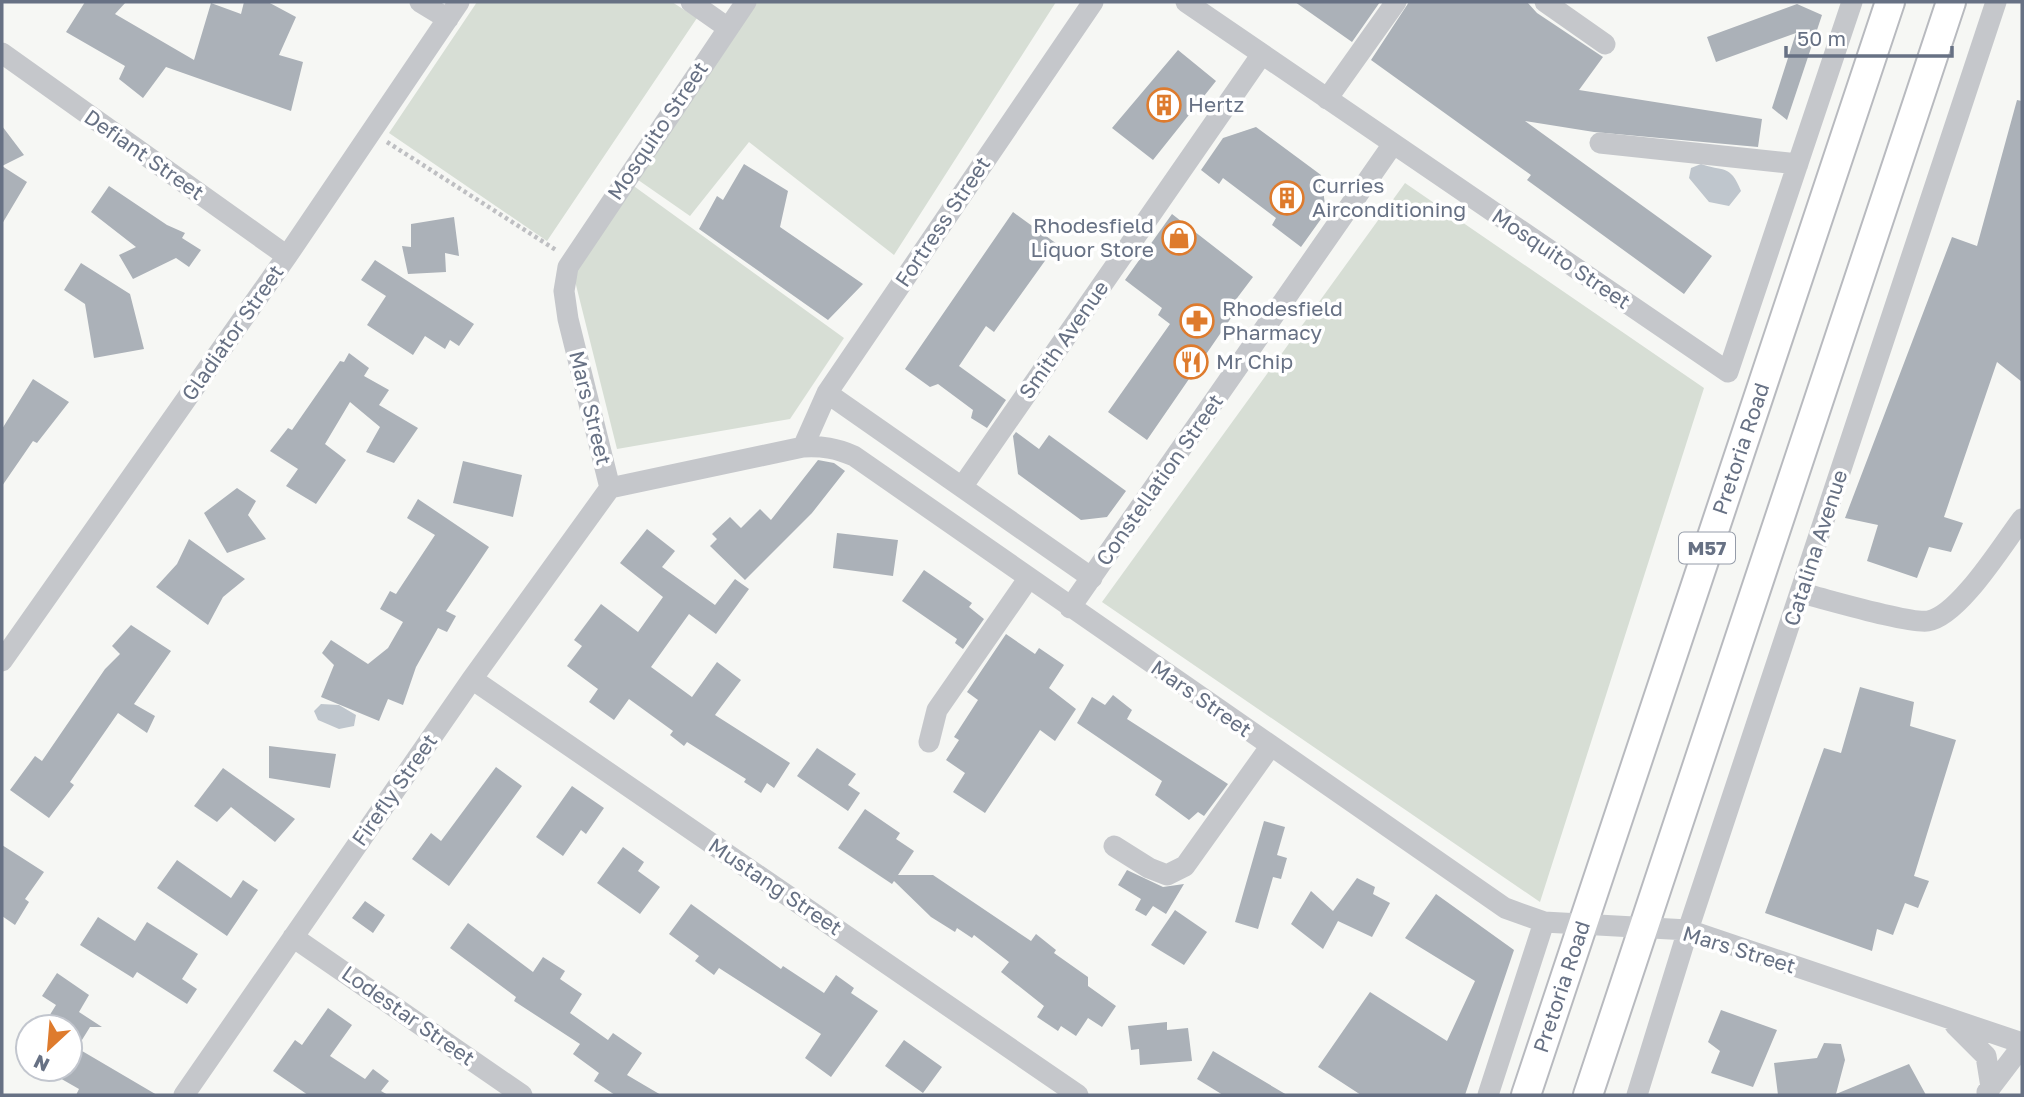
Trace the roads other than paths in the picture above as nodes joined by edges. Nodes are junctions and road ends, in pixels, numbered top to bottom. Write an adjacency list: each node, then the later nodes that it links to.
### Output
1 (420, 2): 12 (street)
2 (691, 2): 13 (street)
3 (746, 2): 13 (street, Mosquito Street)
4 (1093, 2): 23 (street, Fortress Street)
5 (1186, 2): 16 (street, Mosquito Street)
6 (1396, 2): 17 (street)
7 (1545, 2): 14 (street)
8 (1852, 2): 20 (street)
9 (1890, 2): 38 (main road, Pretoria Road / M57)
10 (1951, 2): 39 (main road, M57)
11 (1996, 2): 30 (street, Catalina Avenue)
12 (454, 10): 21 (street, Gladiator Street)
13 (728, 27): 22 (street, Mosquito Street)
14 (1605, 44)
15 (2, 53): 21 (street, Defiant Street)
16 (1262, 54): 17 (street, Mosquito Street); 25 (street, Smith Avenue)
17 (1327, 99): 19 (street, Mosquito Street)
18 (1600, 143): 20 (street)
19 (1394, 144): 20 (street, Mosquito Street); 28 (street, Constellation Street)
20 (1798, 164)
21 (287, 256): 32 (street, Gladiator Street)
22 (571, 260): 26 (street, Mars Street)
23 (827, 393): 24 (street, Fortress Street); 25 (street)
24 (803, 447): 26 (street, Mars Street); 29 (street, Mars Street)
25 (962, 487): 28 (street)
26 (610, 488): 33 (street, Firefly Street)
27 (2022, 519): 30 (street)
28 (1093, 578): 31 (street, Constellation Street)
29 (1028, 579): 31 (street, Mars Street); 34 (street)
30 (1801, 593): 40 (street, Catalina Avenue)
31 (1070, 608): 35 (street, Mars Street)
32 (2, 661)
33 (472, 680): 41 (street, Firefly Street); 47 (street, Mustang Street)
34 (929, 742)
35 (1270, 747): 36 (street); 37 (street, Mars Street)
36 (1114, 846)
37 (1544, 922): 38 (street, Mars Street); 48 (street)
38 (1580, 926): 39 (street, Mars Street); 49 (main road, Pretoria Road / M57)
39 (1643, 929): 40 (street, Mars Street); 50 (main road, M57)
40 (1688, 930): 42 (street, Mars Street); 51 (street, Catalina Avenue)
41 (293, 937): 45 (street, Firefly Street); 46 (street, Lodestar Street)
42 (1946, 1017): 43 (street, Mars Street); 44 (street)
43 (2022, 1045): 44 (street)
44 (1988, 1091)
45 (184, 1095)
46 (523, 1095)
47 (1078, 1095)
48 (1488, 1095)
49 (1526, 1095)
50 (1588, 1095)
51 (1637, 1095)

